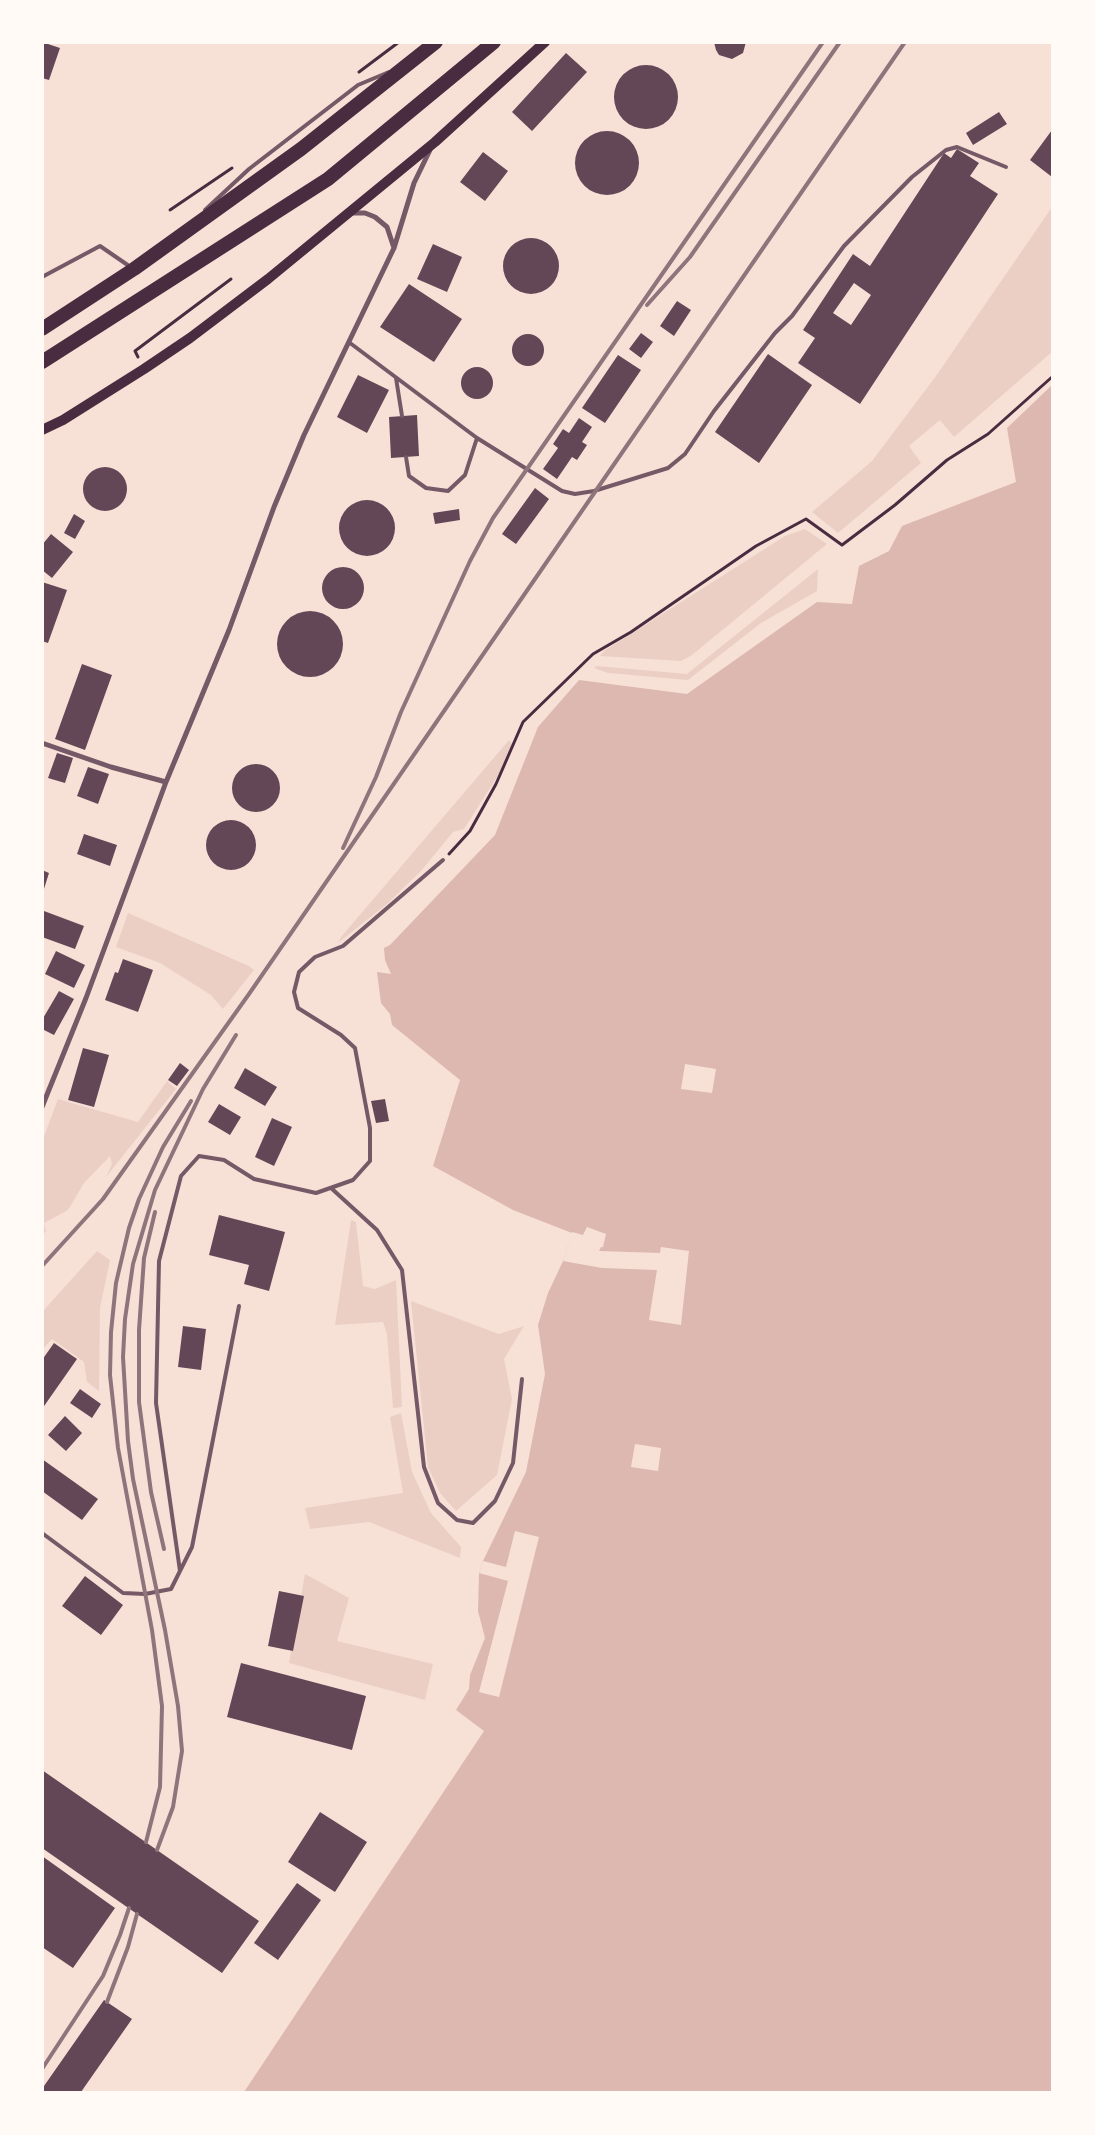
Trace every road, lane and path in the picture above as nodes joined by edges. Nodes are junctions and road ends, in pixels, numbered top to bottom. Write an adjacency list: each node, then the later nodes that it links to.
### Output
1 (436, 42): 8 (highway)
2 (494, 42): 13 (highway)
3 (545, 42): 4 (main road)
4 (435, 142): 6 (main road); 7 (street)
5 (1006, 167): 19 (lane)
6 (349, 212): 7 (street); 14 (main road)
7 (394, 248): 12 (street)
8 (134, 269): 9 (lane); 11 (highway)
9 (42, 277)
10 (230, 278): 14 (path)
11 (42, 329)
12 (350, 343): 16 (lane); 22 (street)
13 (42, 362)
14 (144, 369): 18 (main road)
15 (1052, 377): 23 (path)
16 (396, 378): 17 (lane); 19 (lane)
17 (402, 416)
18 (42, 430)
19 (477, 438): 20 (lane)
20 (406, 457)
21 (42, 743): 22 (street)
22 (166, 782): 24 (street)
23 (443, 860): 25 (lane)
24 (42, 1108)
25 (331, 1188): 27 (lane); 29 (lane)
26 (239, 1306): 29 (lane)
27 (522, 1379)
28 (42, 1533): 29 (lane)
29 (180, 1571)

